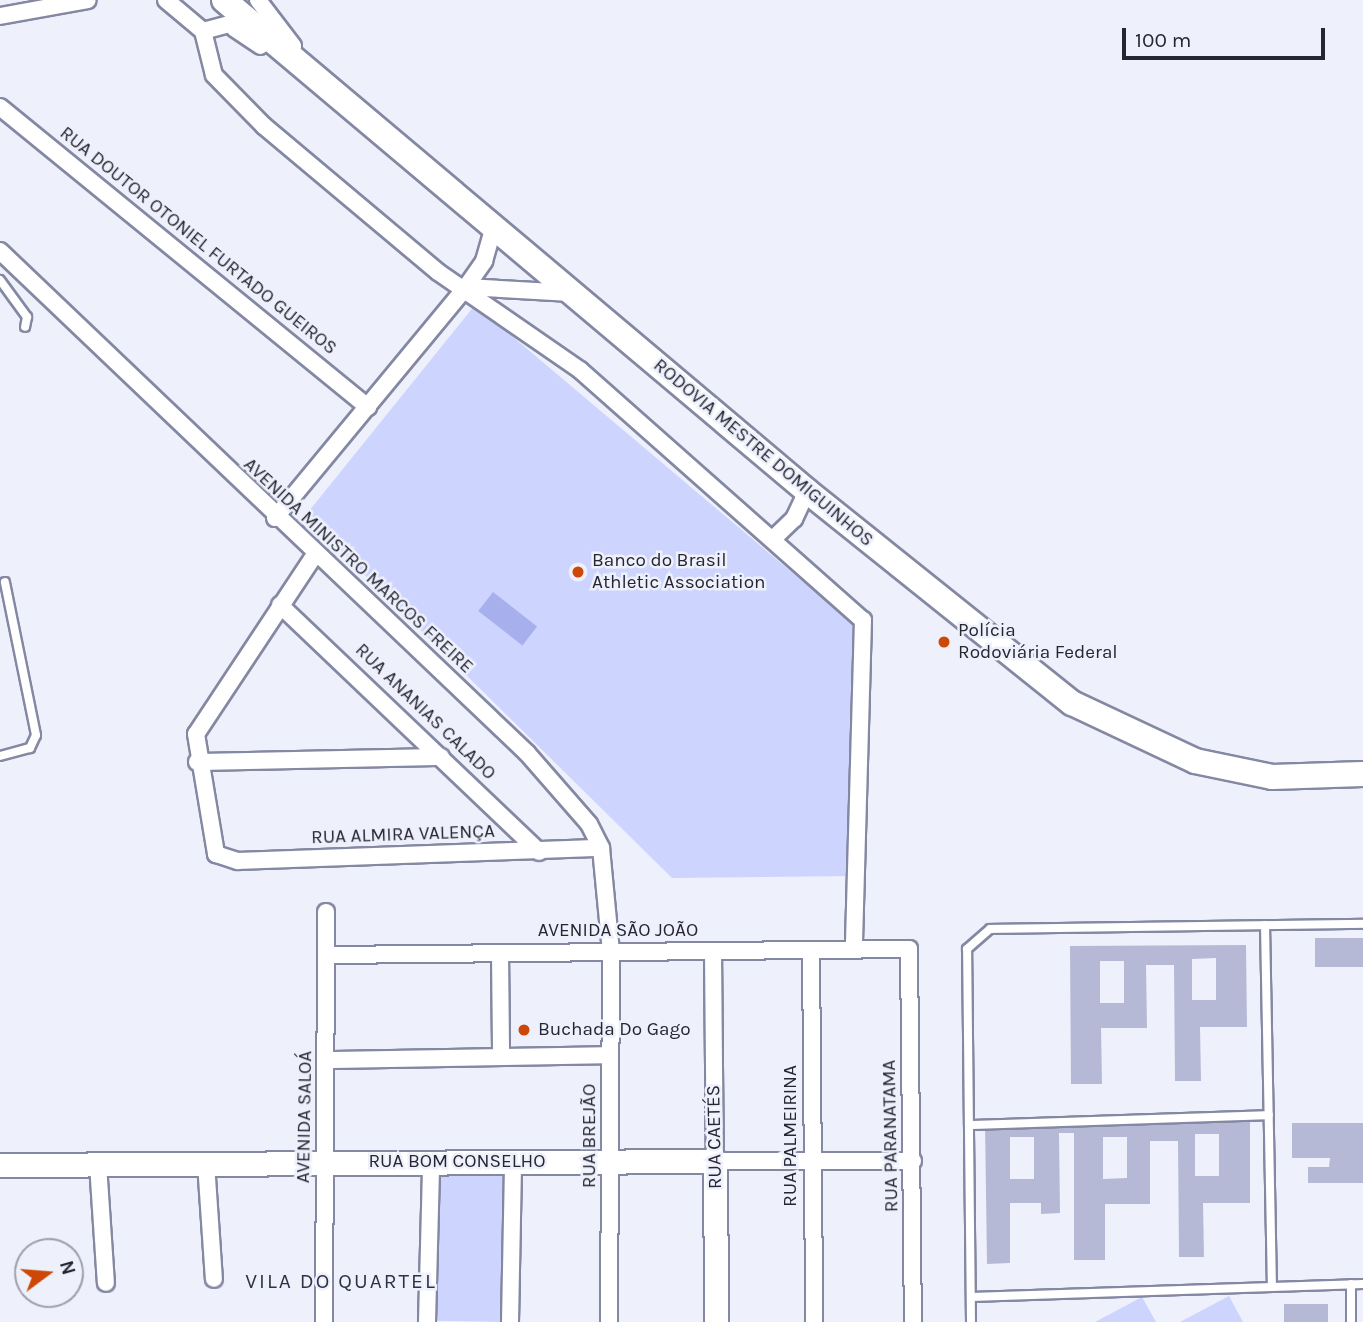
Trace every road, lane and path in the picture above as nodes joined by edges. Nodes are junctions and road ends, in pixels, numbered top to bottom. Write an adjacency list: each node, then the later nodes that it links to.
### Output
1 (88, 0): 5 (street)
2 (166, 0): 6 (street)
3 (224, 0): 4 (main road, RODOVIA MESTRE DOMIGUINHOS)
4 (247, 11): 6 (street); 8 (main road, RODOVIA MESTRE DOMIGUINHOS)
5 (0, 16)
6 (203, 31): 11 (street)
7 (0, 107): 14 (street, RUA DOUTOR OTONIEL FURTADO GUEIROS)
8 (494, 227): 11 (street); 12 (main road, RODOVIA MESTRE DOMIGUINHOS)
9 (0, 251): 16 (street, AVENIDA MINISTRO MARCOS FREIRE)
10 (0, 280): 13 (lane)
11 (466, 287): 12 (street); 14 (street); 17 (street)
12 (572, 293): 15 (main road, RODOVIA MESTRE DOMIGUINHOS)
13 (25, 327)
14 (368, 407): 16 (street)
15 (807, 491): 17 (street); 24 (main road, RODOVIA MESTRE DOMIGUINHOS)
16 (275, 518): 18 (street, AVENIDA MINISTRO MARCOS FREIRE)
17 (774, 538): 32 (street)
18 (316, 553): 20 (street); 25 (street, AVENIDA MINISTRO MARCOS FREIRE)
19 (5, 582): 21 (lane)
20 (280, 605): 22 (street, RUA ANANIAS CALADO); 23 (street)
21 (0, 755)
22 (441, 757): 23 (street); 26 (street, RUA ANANIAS CALADO)
23 (197, 762): 26 (street, RUA ALMIRA VALENÇA)
24 (1363, 774)
25 (601, 848): 26 (street, RUA ALMIRA VALENÇA); 33 (street, AVENIDA MINISTRO MARCOS FREIRE)
26 (540, 852)
27 (326, 912): 36 (street, AVENIDA SALOÁ)
28 (1363, 924): 29 (lane)
29 (1265, 925): 40 (lane); 41 (lane)
30 (909, 949): 32 (street, AVENIDA SÃO JOÃO); 45 (street, RUA PARANATAMA)
31 (811, 950): 32 (street, AVENIDA SÃO JOÃO); 34 (street, AVENIDA SÃO JOÃO); 42 (street, RUA PALMEIRINA)
32 (854, 950)
33 (611, 951): 34 (street, AVENIDA SÃO JOÃO); 35 (street, AVENIDA SÃO JOÃO); 37 (street, RUA BREJÃO)
34 (713, 951): 44 (street, RUA CAETÉS)
35 (500, 953): 36 (street, AVENIDA SÃO JOÃO); 38 (street)
36 (328, 955): 39 (street, AVENIDA SALOÁ)
37 (610, 1055): 38 (street); 43 (street, RUA BREJÃO)
38 (501, 1056): 39 (street)
39 (327, 1060): 46 (street, AVENIDA SALOÁ)
40 (1269, 1115): 41 (lane); 56 (lane)
41 (969, 1125): 57 (lane)
42 (812, 1160): 44 (street, RUA BOM CONSELHO); 45 (street, RUA BOM CONSELHO); 63 (street, RUA PALMEIRINA)
43 (611, 1161): 44 (street, RUA BOM CONSELHO); 48 (street, RUA BOM CONSELHO); 61 (street, RUA BREJÃO)
44 (715, 1161): 62 (street, RUA CAETÉS)
45 (913, 1161): 64 (street, RUA PARANATAMA)
46 (326, 1162): 47 (street, RUA BOM CONSELHO); 50 (street, RUA BOM CONSELHO); 58 (street, AVENIDA SALOÁ)
47 (206, 1163): 49 (street, RUA BOM CONSELHO); 52 (street)
48 (513, 1163): 50 (street, RUA BOM CONSELHO); 60 (street)
49 (98, 1164): 51 (street, RUA BOM CONSELHO); 53 (street)
50 (431, 1164): 59 (street)
51 (0, 1165)
52 (214, 1279)
53 (106, 1283)
54 (1351, 1284): 55 (lane); 56 (lane); 66 (lane)
55 (1363, 1284)
56 (1272, 1287): 57 (lane)
57 (971, 1297): 65 (lane)
58 (324, 1322)
59 (427, 1322)
60 (510, 1322)
61 (609, 1322)
62 (716, 1322)
63 (814, 1322)
64 (913, 1322)
65 (971, 1322)
66 (1351, 1322)

